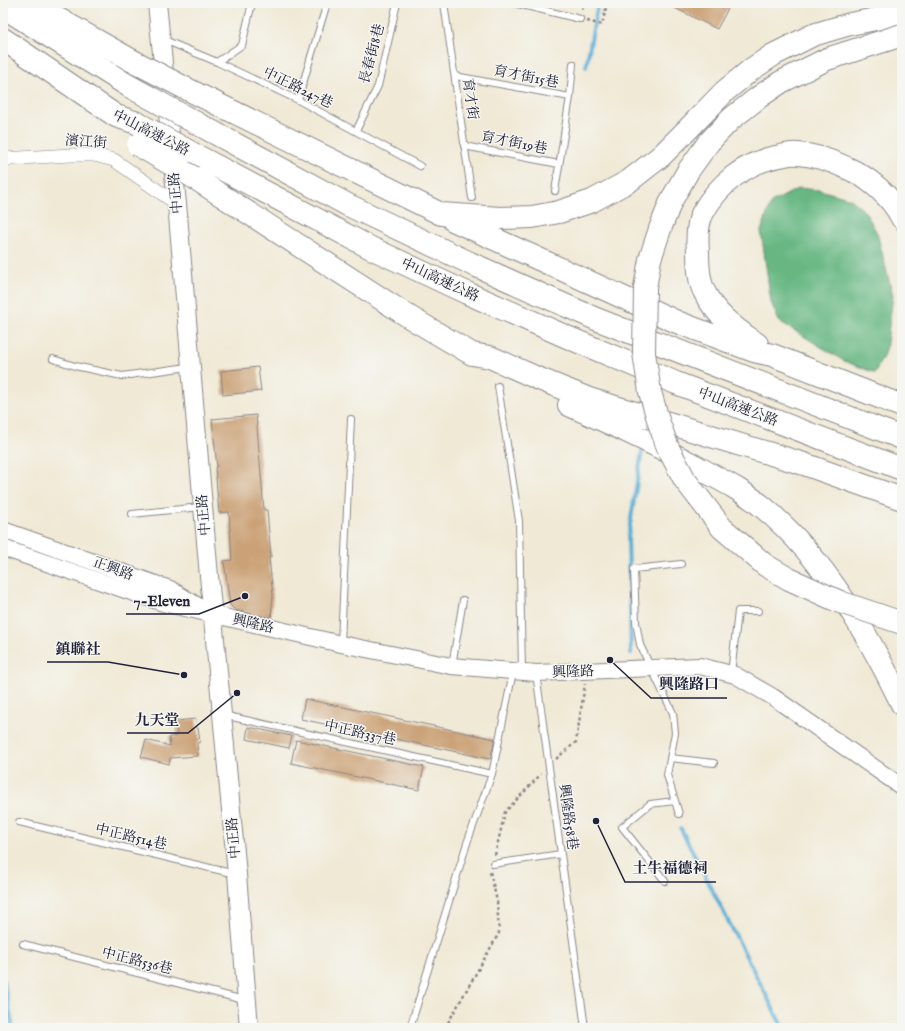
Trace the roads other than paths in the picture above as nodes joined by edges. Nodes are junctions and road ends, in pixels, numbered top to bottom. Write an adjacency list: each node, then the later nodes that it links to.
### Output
1 (30, 3): 28 (highway, bridge)
2 (157, 3): 12 (main road, 中正路)
3 (252, 3): 14 (lane)
4 (327, 3): 18 (lane)
5 (398, 3): 20 (lane, 長春街8巷)
6 (444, 3): 16 (lane, 育才街)
7 (514, 3): 10 (lane)
8 (3, 7): 37 (highway, 中山高速公路, bridge)
9 (902, 14): 28 (highway)
10 (580, 19)
11 (902, 35): 48 (highway, bridge)
12 (161, 38): 14 (lane, 中正路247巷); 27 (main road, 中正路)
13 (3, 39): 19 (highway, 中山高速公路)
14 (217, 62): 18 (lane, 中正路247巷)
15 (573, 64): 17 (lane)
16 (455, 76): 17 (lane, 育才街15巷); 21 (lane, 育才街)
17 (570, 97): 23 (lane)
18 (298, 100): 20 (lane, 中正路247巷)
19 (116, 116): 30 (highway, bridge); 38 (highway, 中山高速公路, bridge)
20 (356, 131): 24 (lane, 中正路247巷)
21 (464, 146): 23 (lane, 育才街19巷); 26 (lane, 育才街)
22 (3, 159): 27 (street, 濱江街)
23 (559, 164): 25 (lane)
24 (420, 166)
25 (555, 191)
26 (472, 198)
27 (177, 204): 33 (main road, 中正路)
28 (442, 214): 31 (highway)
29 (902, 218): 31 (highway)
30 (472, 354): 39 (highway); 54 (highway)
31 (772, 355): 35 (highway)
32 (53, 358): 33 (lane)
33 (192, 366): 40 (main road, 中正路)
34 (498, 386): 52 (lane)
35 (896, 404)
36 (351, 419): 49 (lane)
37 (895, 436)
38 (902, 469)
39 (902, 499)
40 (203, 507): 41 (lane); 47 (main road, 中正路)
41 (132, 514)
42 (3, 530): 47 (street, 正興路)
43 (3, 548): 47 (street, 正興路)
44 (681, 564): 51 (lane)
45 (464, 600): 50 (lane)
46 (758, 611): 53 (lane)
47 (213, 615): 49 (street, 興隆路); 55 (main road, 中正路)
48 (902, 623)
49 (341, 644): 50 (street, 興隆路)
50 (451, 666): 52 (street, 興隆路)
51 (651, 668): 52 (street, 興隆路); 53 (street, 興隆路); 56 (lane)
52 (524, 672): 58 (lane); 63 (lane, 興隆路58巷)
53 (731, 674): 59 (street, 興隆路)
54 (902, 704)
55 (222, 715): 58 (lane, 中正路337巷); 65 (main road, 中正路)
56 (670, 758): 57 (lane); 60 (lane)
57 (714, 762)
58 (492, 774): 70 (lane)
59 (902, 787)
60 (675, 802): 61 (lane); 66 (lane)
61 (680, 814)
62 (19, 822): 65 (lane, 中正路514巷)
63 (561, 854): 64 (lane); 71 (lane, 興隆路58巷)
64 (493, 864)
65 (237, 874): 68 (main road, 中正路)
66 (665, 881)
67 (23, 944): 68 (lane, 中正路536巷)
68 (246, 1000): 69 (main road, 中正路)
69 (249, 1028)
70 (410, 1028)
71 (585, 1028)

